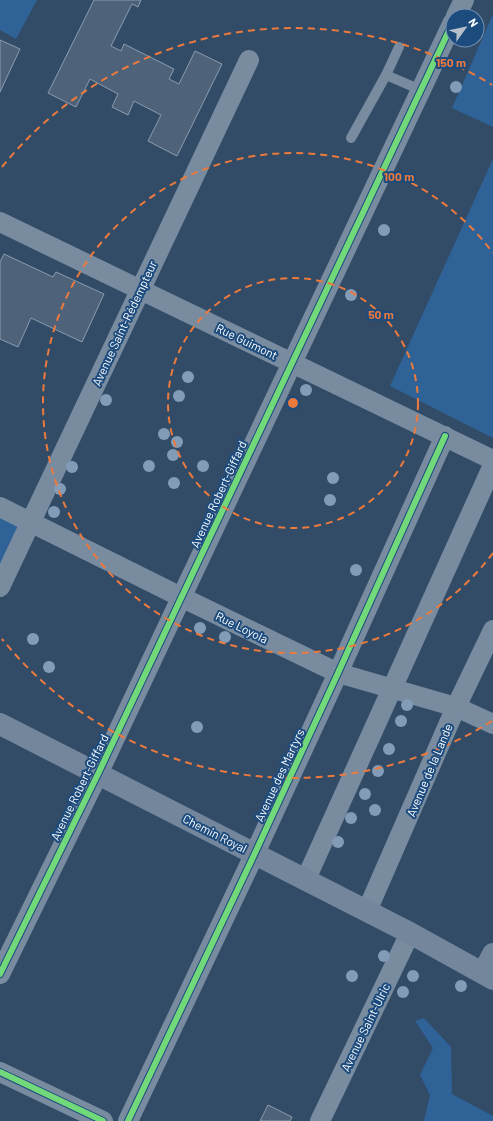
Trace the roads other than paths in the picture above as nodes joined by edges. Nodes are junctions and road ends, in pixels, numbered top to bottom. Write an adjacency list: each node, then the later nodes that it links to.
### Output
1 (445, 39): 5 (street, Avenue Robert-Giffard)
2 (399, 47): 4 (lane)
3 (249, 60): 8 (street, Avenue Saint-Rédempteur)
4 (386, 74): 5 (lane); 6 (lane)
5 (421, 90): 9 (street, Avenue Robert-Giffard)
6 (351, 138)
7 (0, 222): 8 (street, Rue Guimont)
8 (140, 290): 9 (street, Rue Guimont); 14 (street, Avenue Saint-Rédempteur)
9 (292, 363): 10 (street, Rue Guimont); 16 (street, Avenue Robert-Giffard)
10 (445, 436): 11 (street, Rue Guimont); 18 (street, Avenue des Martyrs)
11 (493, 460)
12 (493, 465): 19 (street)
13 (0, 507): 14 (street, Rue Loyola)
14 (31, 522): 15 (street, Avenue Saint-Rédempteur); 16 (street, Rue Loyola)
15 (0, 587)
16 (181, 597): 18 (street, Rue Loyola); 23 (street, Avenue Robert-Giffard)
17 (493, 630): 20 (street, Avenue de la Lande)
18 (338, 673): 19 (street, Rue Loyola); 24 (street, Avenue des Martyrs)
19 (392, 689): 20 (street, Rue Loyola); 25 (street)
20 (456, 707): 22 (street, Rue Loyola); 26 (street, Avenue de la Lande)
21 (0, 724): 23 (main road, Chemin Royal)
22 (493, 724)
23 (98, 774): 24 (main road, Chemin Royal); 29 (street, Avenue Robert-Giffard)
24 (255, 853): 25 (main road, Chemin Royal); 33 (street, Avenue des Martyrs)
25 (306, 879): 26 (main road, Chemin Royal)
26 (367, 911): 27 (main road, Chemin Royal)
27 (410, 933): 30 (main road, Chemin Royal); 34 (street, Avenue Saint-Ulric)
28 (493, 954): 30 (main road)
29 (0, 974)
30 (488, 976)
31 (0, 1072): 32 (street)
32 (102, 1121)
33 (128, 1121)
34 (320, 1121)

